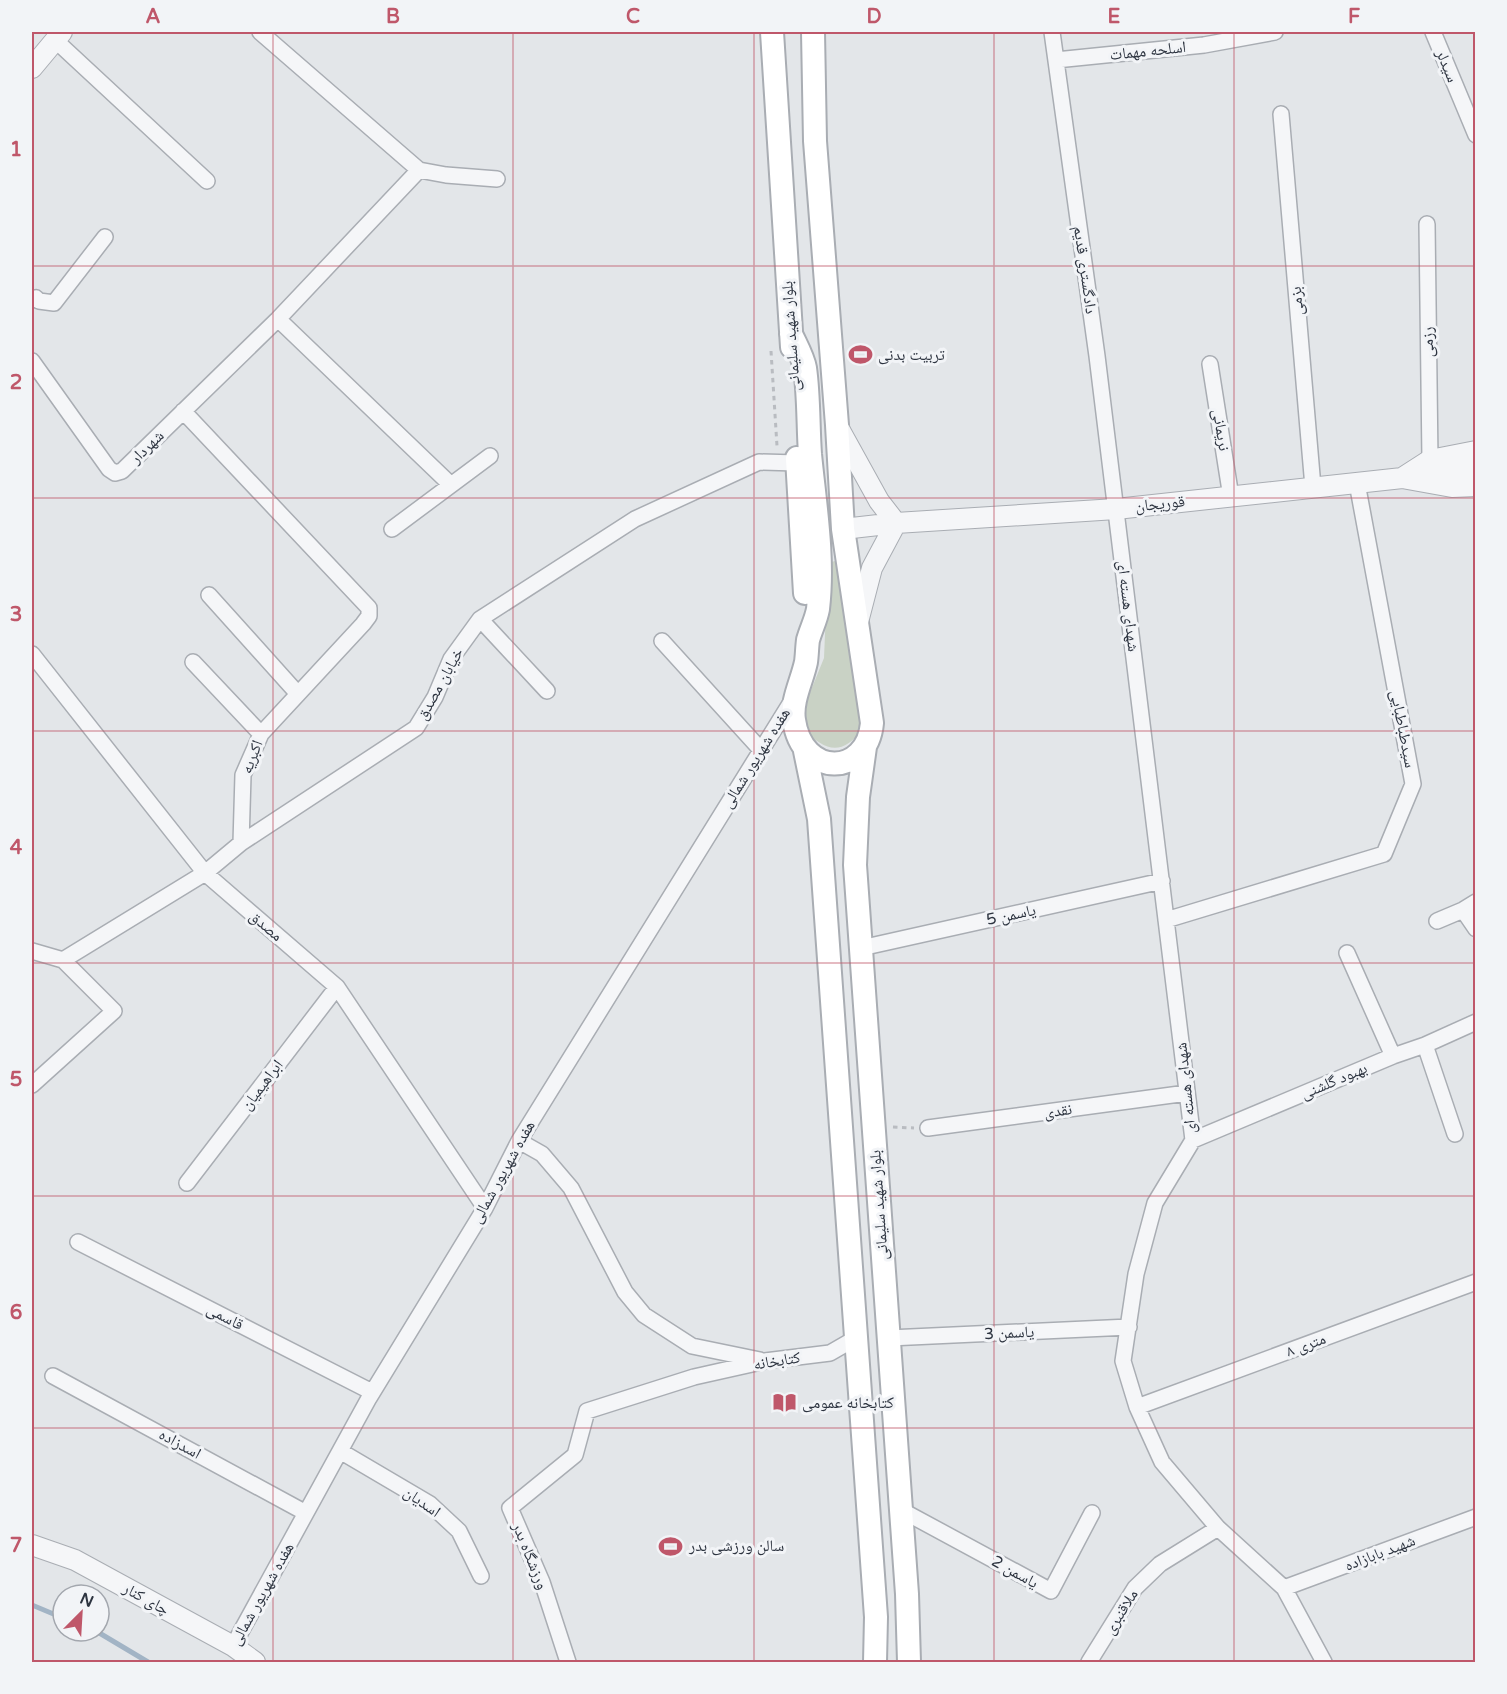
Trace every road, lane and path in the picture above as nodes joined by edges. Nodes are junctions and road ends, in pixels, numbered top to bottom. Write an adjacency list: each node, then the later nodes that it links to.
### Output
1 (260, 32): 12 (street)
2 (771, 32): 19 (main road, بلوار شهید سلیمانی)
3 (813, 32): 23 (main road)
4 (1052, 32): 8 (street, دادگستری قدیم)
5 (1275, 32): 8 (street, اسلحه مهمات)
6 (1433, 32): 11 (street, سیدلر)
7 (58, 35): 9 (street); 14 (street)
8 (1056, 60): 35 (street, دادگستری قدیم)
9 (32, 68)
10 (1281, 114): 33 (street, بزمی)
11 (1475, 135)
12 (419, 170): 13 (street); 18 (street, شهردار)
13 (497, 179)
14 (207, 181)
15 (1427, 224): 26 (street, رزمی)
16 (105, 237): 17 (street)
17 (32, 300)
18 (278, 319): 22 (street, شهردار); 31 (street)
19 (791, 334): 27 (main road, بلوار شهید سلیمانی); 38 (main road)
20 (32, 361): 22 (street, شهردار)
21 (1210, 364): 34 (street, نریمانی)
22 (183, 411): 49 (street)
23 (837, 425): 36 (street); 39 (main road)
24 (1476, 451): 26 (street)
25 (490, 456): 31 (street)
26 (1430, 460): 29 (street)
27 (797, 464): 41 (street, خیابان مصدق); 44 (main road, بلوار شهید سلیمانی)
28 (1476, 470): 29 (street, قوریجان)
29 (1402, 478): 30 (street, قوریجان); 32 (street)
30 (1357, 483): 33 (street, قوریجان); 58 (street, سیدطباطبایی)
31 (450, 484): 37 (street)
32 (1476, 486)
33 (1313, 488): 34 (street, قوریجان)
34 (1231, 496): 35 (street, قوریجان)
35 (1116, 509): 36 (street, قوریجان); 56 (street, شهدای هسته ای)
36 (896, 523): 39 (street, قوریجان); 42 (street)
37 (392, 529)
38 (818, 529): 39 (main road); 44 (main road)
39 (843, 529): 42 (main road, بلوار شهید سلیمانی)
40 (209, 595): 49 (street)
41 (480, 619): 47 (street); 54 (street, خیابان مصدق)
42 (858, 622): 51 (main road, بلوار شهید سلیمانی)
43 (662, 641): 52 (street)
44 (808, 641): 48 (main road, بلوار شهید سلیمانی)
45 (32, 654): 55 (street, مصدق)
46 (193, 662): 50 (street, اکبریه)
47 (547, 691)
48 (798, 691): 52 (street, هفده شهریور شمالی); 53 (main road, بلوار شهید سلیمانی)
49 (298, 694): 50 (street)
50 (261, 734): 54 (street, اکبریه)
51 (865, 747): 53 (main road); 61 (main road, بلوار شهید سلیمانی)
52 (761, 750): 75 (street, هفده شهریور شمالی)
53 (805, 751): 81 (main road, بلوار شهید سلیمانی)
54 (240, 843): 55 (street, خیابان مصدق)
55 (205, 873): 64 (street, خیابان مصدق); 65 (street, مصدق)
56 (1162, 881): 58 (street, شهدای هسته ای); 61 (street, یاسمن 5)
57 (1469, 906): 59 (street); 60 (street)
58 (1166, 920): 70 (street, شهدای هسته ای)
59 (1437, 921)
60 (1476, 929)
61 (861, 948): 71 (main road, بلوار شهید سلیمانی)
62 (32, 951): 64 (street)
63 (1347, 953): 68 (street)
64 (63, 960): 69 (street)
65 (337, 987): 76 (street, ابراهیمیان); 77 (street, مصدق)
66 (1476, 1022): 67 (street, بهبود گلشنی)
67 (1425, 1045): 68 (street, بهبود گلشنی); 73 (street)
68 (1393, 1056): 74 (street, بهبود گلشنی)
69 (32, 1086)
70 (1187, 1093): 72 (street, نقدی); 74 (street, شهدای هسته ای)
71 (874, 1126): 72 (path); 82 (main road, بلوار شهید سلیمانی)
72 (928, 1128)
73 (1455, 1134)
74 (1193, 1140): 80 (street, شهدای هسته ای)
75 (519, 1141): 77 (street, هفده شهریور شمالی); 83 (street)
76 (187, 1183)
77 (485, 1208): 86 (street, هفده شهریور شمالی)
78 (78, 1242): 86 (street, قاسمی)
79 (1476, 1282): 87 (street, ۸ متری)
80 (1129, 1327): 82 (street, یاسمن 3); 87 (street, شهدای هسته ای)
81 (856, 1338): 83 (street, کتابخانه); 100 (main road, بلوار شهید سلیمانی)
82 (889, 1338): 89 (main road, بلوار شهید سلیمانی)
83 (765, 1361): 85 (street, کتابخانه)
84 (53, 1376): 91 (street, اسدزاده)
85 (694, 1377): 99 (street, ورزشگاه بدر)
86 (372, 1392): 88 (street, هفده شهریور شمالی)
87 (1137, 1407): 93 (street, شهدای هسته ای)
88 (340, 1451): 91 (street, هفده شهریور شمالی); 95 (street, اسدیان)
89 (901, 1510): 90 (street, یاسمن 2); 101 (main road, بلوار شهید سلیمانی)
90 (1092, 1513)
91 (306, 1514): 97 (street, هفده شهریور شمالی)
92 (1476, 1517): 96 (street, شهید بابازاده)
93 (1218, 1528): 96 (street, شهدای هسته ای); 102 (street, ملاقنبری)
94 (32, 1545): 97 (street, چای کنار)
95 (481, 1576)
96 (1284, 1588): 103 (street, شهدای هسته ای)
97 (229, 1654): 98 (street, چای کنار)
98 (255, 1662)
99 (568, 1662)
100 (875, 1662)
101 (909, 1662)
102 (1089, 1662)
103 (1324, 1662)

